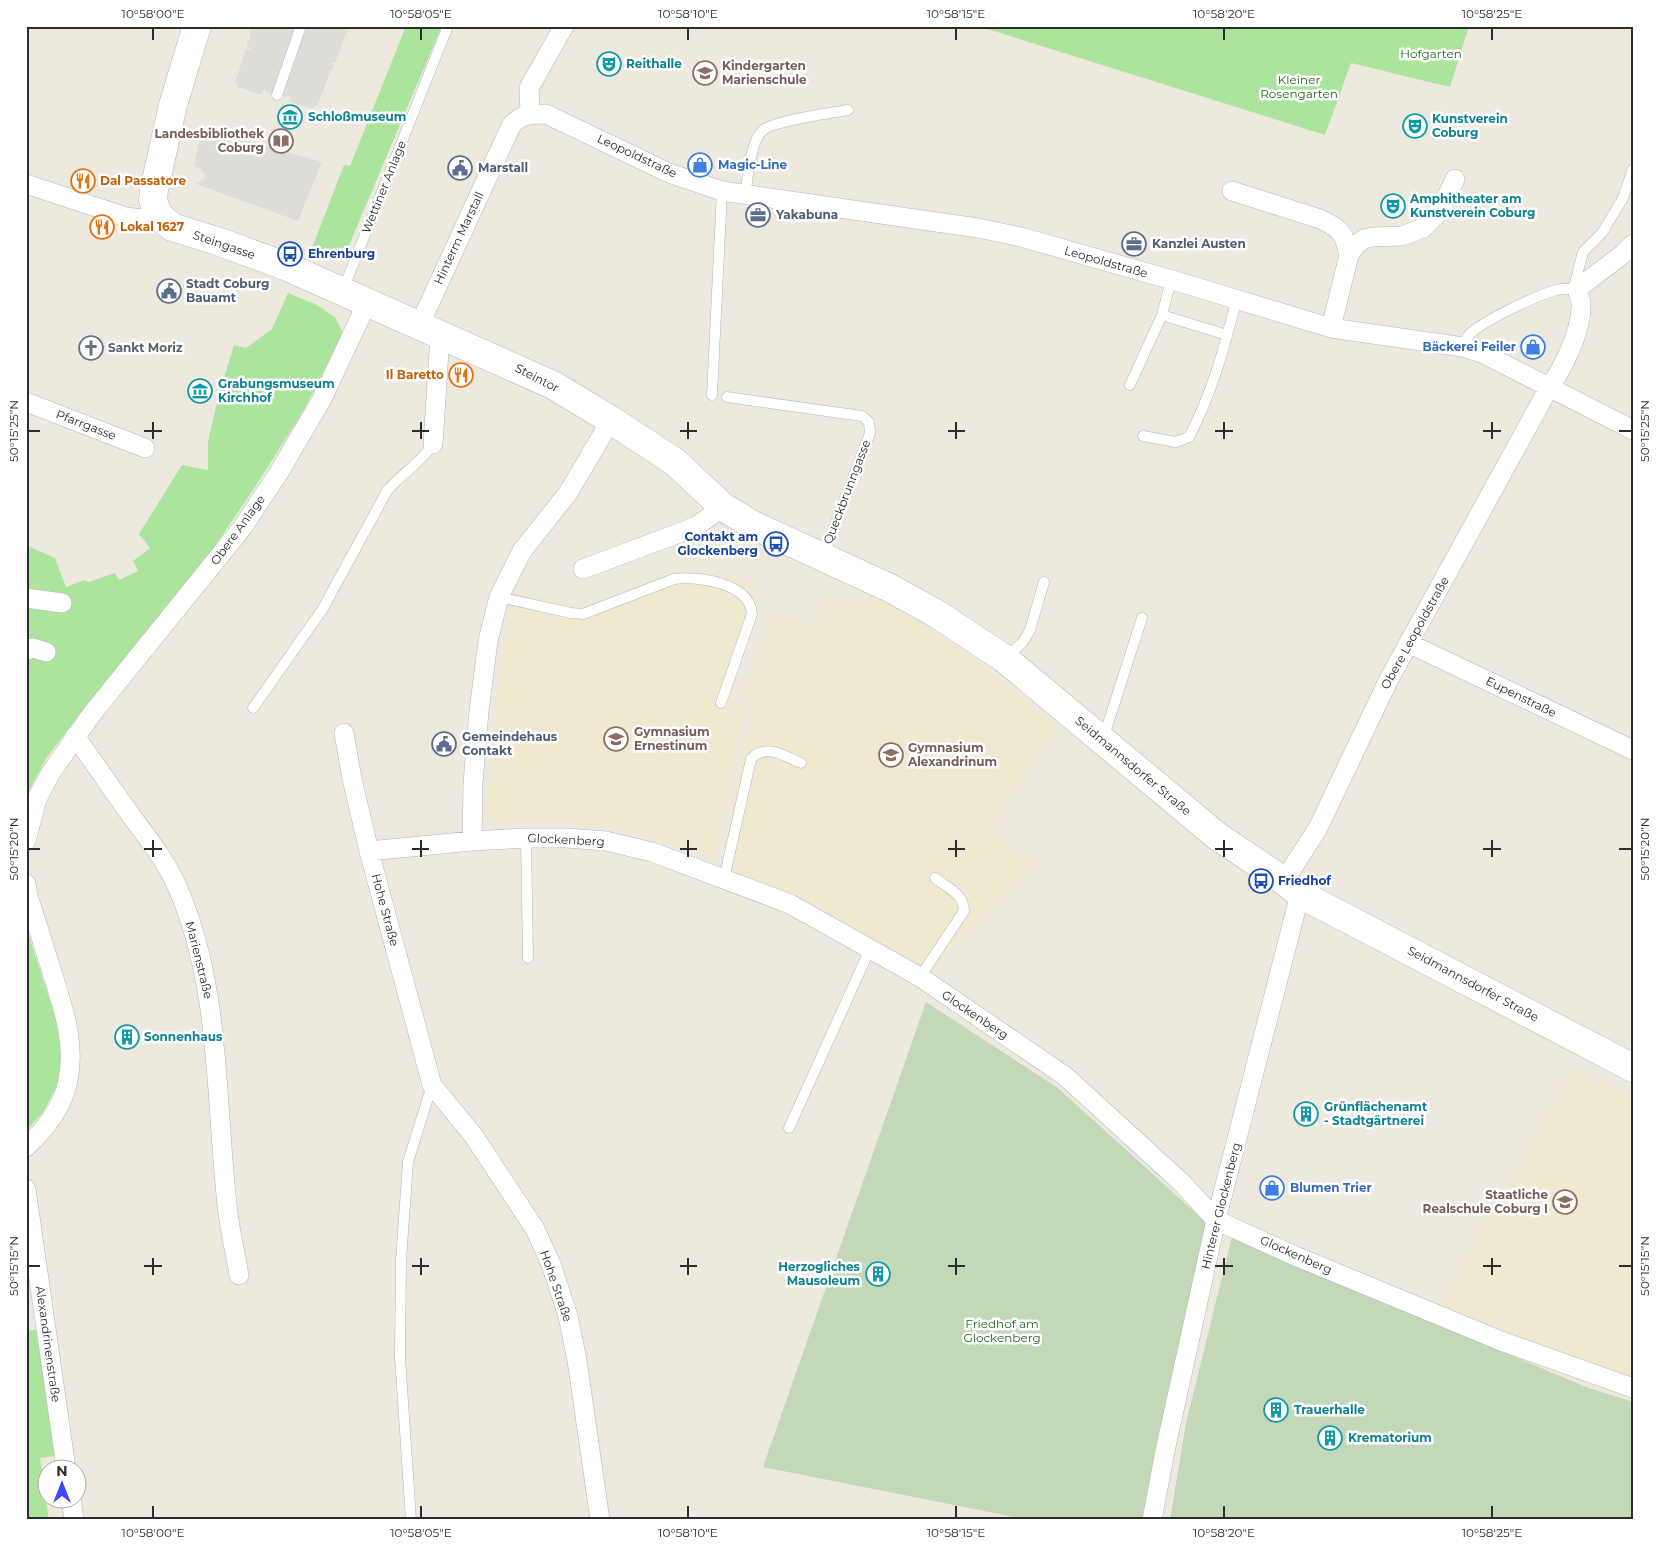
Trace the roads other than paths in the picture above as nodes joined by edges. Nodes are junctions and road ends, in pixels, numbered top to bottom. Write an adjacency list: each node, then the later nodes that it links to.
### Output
1 (197, 26): 14 (street)
2 (301, 26): 5 (lane)
3 (448, 26): 19 (lane, Wettiner Anlage)
4 (558, 28): 7 (street)
5 (277, 94)
6 (848, 110): 13 (lane)
7 (530, 114): 11 (street, Leopoldstraße); 24 (street, Hinterm Marstall)
8 (1633, 168): 18 (lane)
9 (1455, 179): 16 (street)
10 (28, 188): 14 (street)
11 (722, 191): 13 (street, Leopoldstraße); 29 (lane)
12 (1232, 191): 16 (street)
13 (746, 195): 17 (street, Leopoldstraße)
14 (158, 215): 19 (street, Steingasse)
15 (1633, 244): 18 (street)
16 (1349, 255): 23 (street)
17 (1171, 280): 20 (street, Leopoldstraße); 22 (lane)
18 (1577, 289): 26 (lane); 28 (street, Obere Leopoldstraße)
19 (342, 291): 21 (street, Steingasse)
20 (1236, 298): 23 (street, Leopoldstraße); 25 (lane)
21 (368, 303): 24 (street, Steingasse); 53 (street, Obere Anlage)
22 (1162, 315): 25 (lane); 27 (lane)
23 (1331, 328): 26 (street, Leopoldstraße)
24 (430, 330): 32 (street, Steintor); 35 (street)
25 (1228, 335): 34 (lane)
26 (1463, 347): 28 (street, Leopoldstraße)
27 (1130, 385)
28 (1550, 387): 33 (street, Leopoldstraße); 46 (street, Obere Leopoldstraße)
29 (712, 395)
30 (727, 397): 39 (lane, Queckbrunngasse)
31 (26, 402): 37 (street, Pfarrgasse)
32 (611, 420): 36 (street, Steintor); 42 (street)
33 (1633, 430)
34 (1143, 436)
35 (434, 444): 51 (lane)
36 (648, 444): 38 (street, Seidmannsdorfer Straße)
37 (145, 448)
38 (723, 507): 39 (street, Seidmannsdorfer Straße); 40 (street)
39 (822, 558): 49 (street, Seidmannsdorfer Straße)
40 (583, 569)
41 (1044, 582): 49 (lane)
42 (499, 597): 50 (lane); 59 (street)
43 (26, 598): 44 (street)
44 (62, 603)
45 (1142, 618): 54 (lane)
46 (1410, 644): 55 (street, Eupenstraße); 64 (street, Obere Leopoldstraße)
47 (26, 650): 48 (street)
48 (46, 652)
49 (1005, 659): 54 (street, Seidmannsdorfer Straße)
50 (721, 703)
51 (253, 708)
52 (344, 734): 60 (street)
53 (76, 736): 58 (street); 75 (street, Marienstraße)
54 (1103, 740): 64 (street, Seidmannsdorfer Straße)
55 (1633, 750)
56 (801, 763): 62 (lane)
57 (526, 838): 59 (street, Glockenberg); 62 (street, Glockenberg); 66 (lane)
58 (26, 841)
59 (472, 841): 60 (street, Glockenberg)
60 (369, 851): 69 (street, Hohe Straße)
61 (935, 878): 67 (lane)
62 (724, 879): 65 (street, Glockenberg)
63 (26, 884): 71 (street)
64 (1292, 888): 68 (street, Seidmannsdorfer Straße); 73 (street, Hinterer Glockenberg)
65 (870, 949): 67 (street, Glockenberg); 70 (lane)
66 (528, 958)
67 (920, 977): 73 (street, Glockenberg)
68 (1633, 1068)
69 (432, 1085): 78 (lane); 79 (street, Hohe Straße)
70 (789, 1128)
71 (26, 1147)
72 (26, 1189): 74 (street, Alexandrinenstraße)
73 (1216, 1220): 76 (street, Glockenberg); 80 (street, Hinterer Glockenberg)
74 (28, 1224): 77 (street, Alexandrinenstraße)
75 (239, 1275)
76 (1633, 1388)
77 (64, 1458)
78 (411, 1520)
79 (600, 1520)
80 (1152, 1520)

